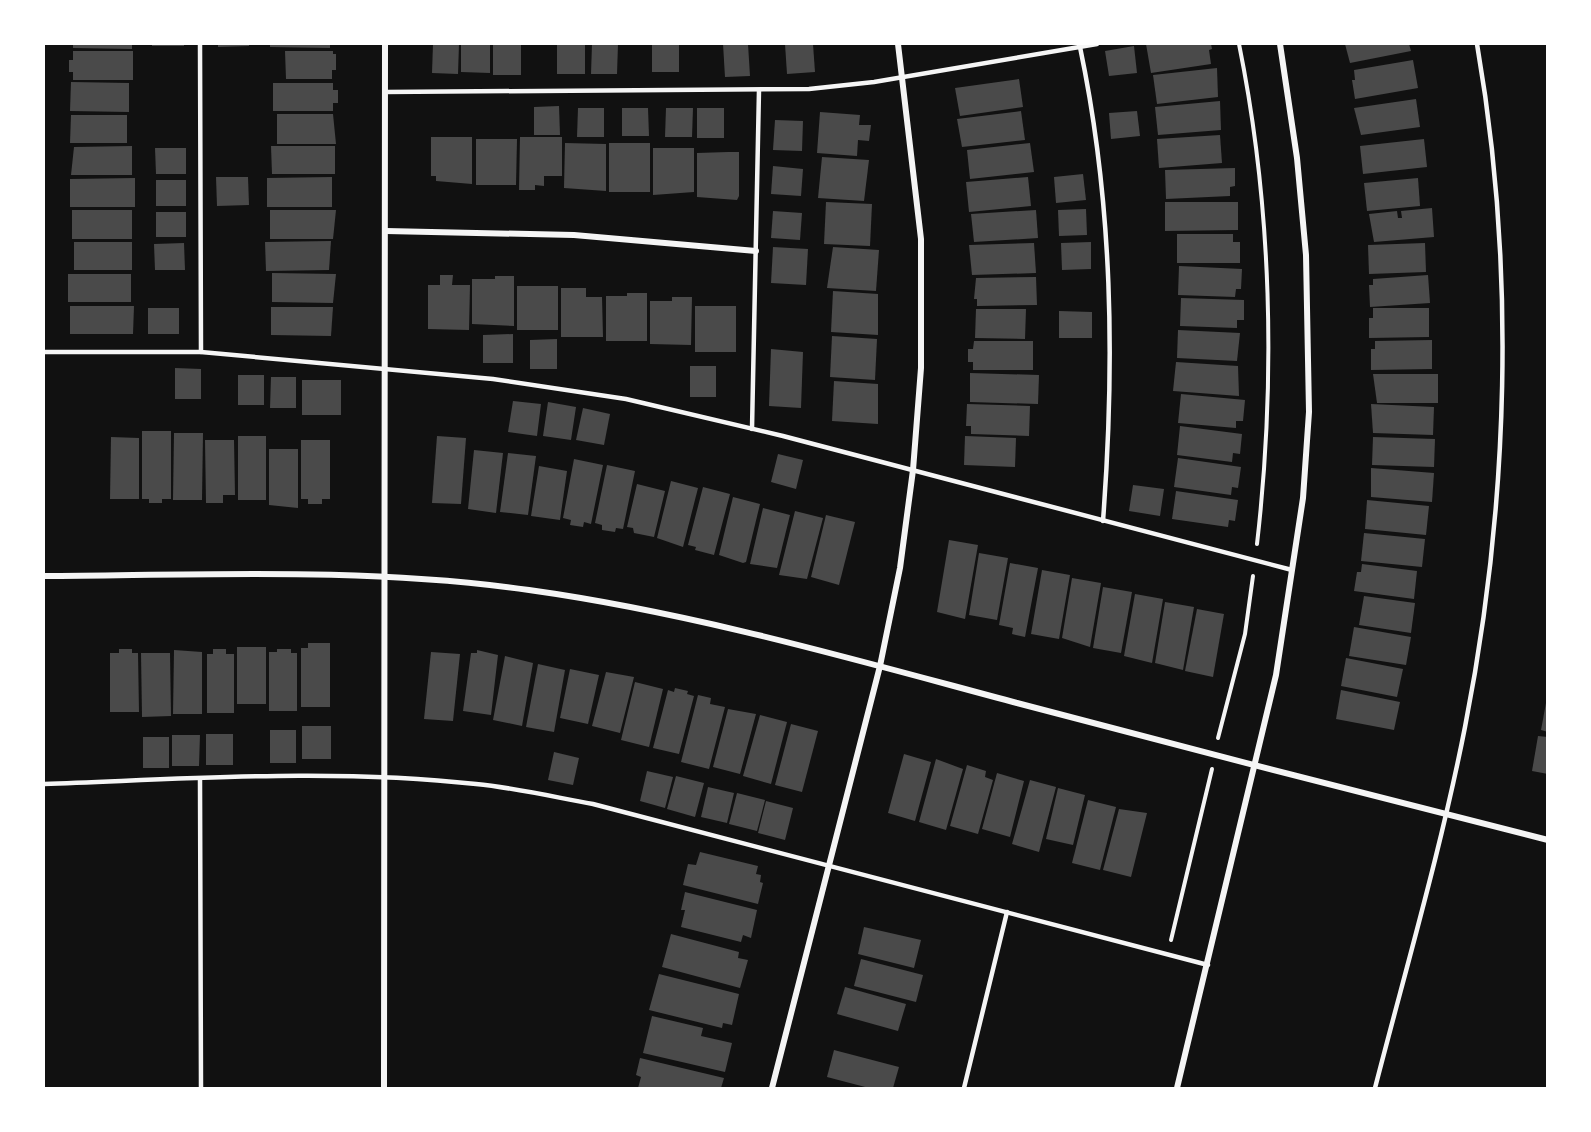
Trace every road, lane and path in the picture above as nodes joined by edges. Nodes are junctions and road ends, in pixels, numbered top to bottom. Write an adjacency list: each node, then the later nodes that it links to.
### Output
1 (200, 44): 15 (lane)
2 (385, 44): 11 (street)
3 (898, 44): 9 (street)
4 (1097, 44): 8 (lane)
5 (1239, 44): 20 (path)
6 (1280, 44): 21 (street)
7 (1477, 44): 30 (lane)
8 (1080, 47): 9 (lane); 19 (lane)
9 (903, 77): 10 (lane); 18 (street)
10 (759, 90): 11 (lane); 13 (lane)
11 (385, 92): 12 (street)
12 (386, 231): 13 (street); 16 (street)
13 (756, 251): 17 (lane)
14 (44, 352): 15 (lane)
15 (201, 352): 16 (lane)
16 (383, 369): 17 (lane); 23 (street)
17 (752, 429): 18 (lane)
18 (913, 470): 19 (lane); 24 (street)
19 (1103, 521): 20 (lane)
20 (1256, 560): 21 (lane); 25 (path)
21 (1292, 570): 26 (street)
22 (44, 576): 23 (street)
23 (384, 576): 24 (street); 27 (street)
24 (880, 666): 25 (street); 32 (street)
25 (1214, 755): 26 (street); 34 (path)
26 (1254, 766): 30 (street); 35 (street)
27 (384, 778): 28 (lane); 32 (lane); 37 (street)
28 (200, 780): 29 (lane); 36 (lane)
29 (44, 784)
30 (1446, 814): 31 (street); 41 (lane)
31 (1548, 840)
32 (827, 866): 33 (lane); 38 (street)
33 (1007, 912): 34 (lane); 39 (lane)
34 (1168, 954): 35 (lane)
35 (1208, 965): 40 (street)
36 (201, 1089)
37 (384, 1089)
38 (772, 1089)
39 (964, 1089)
40 (1176, 1089)
41 (1375, 1089)

